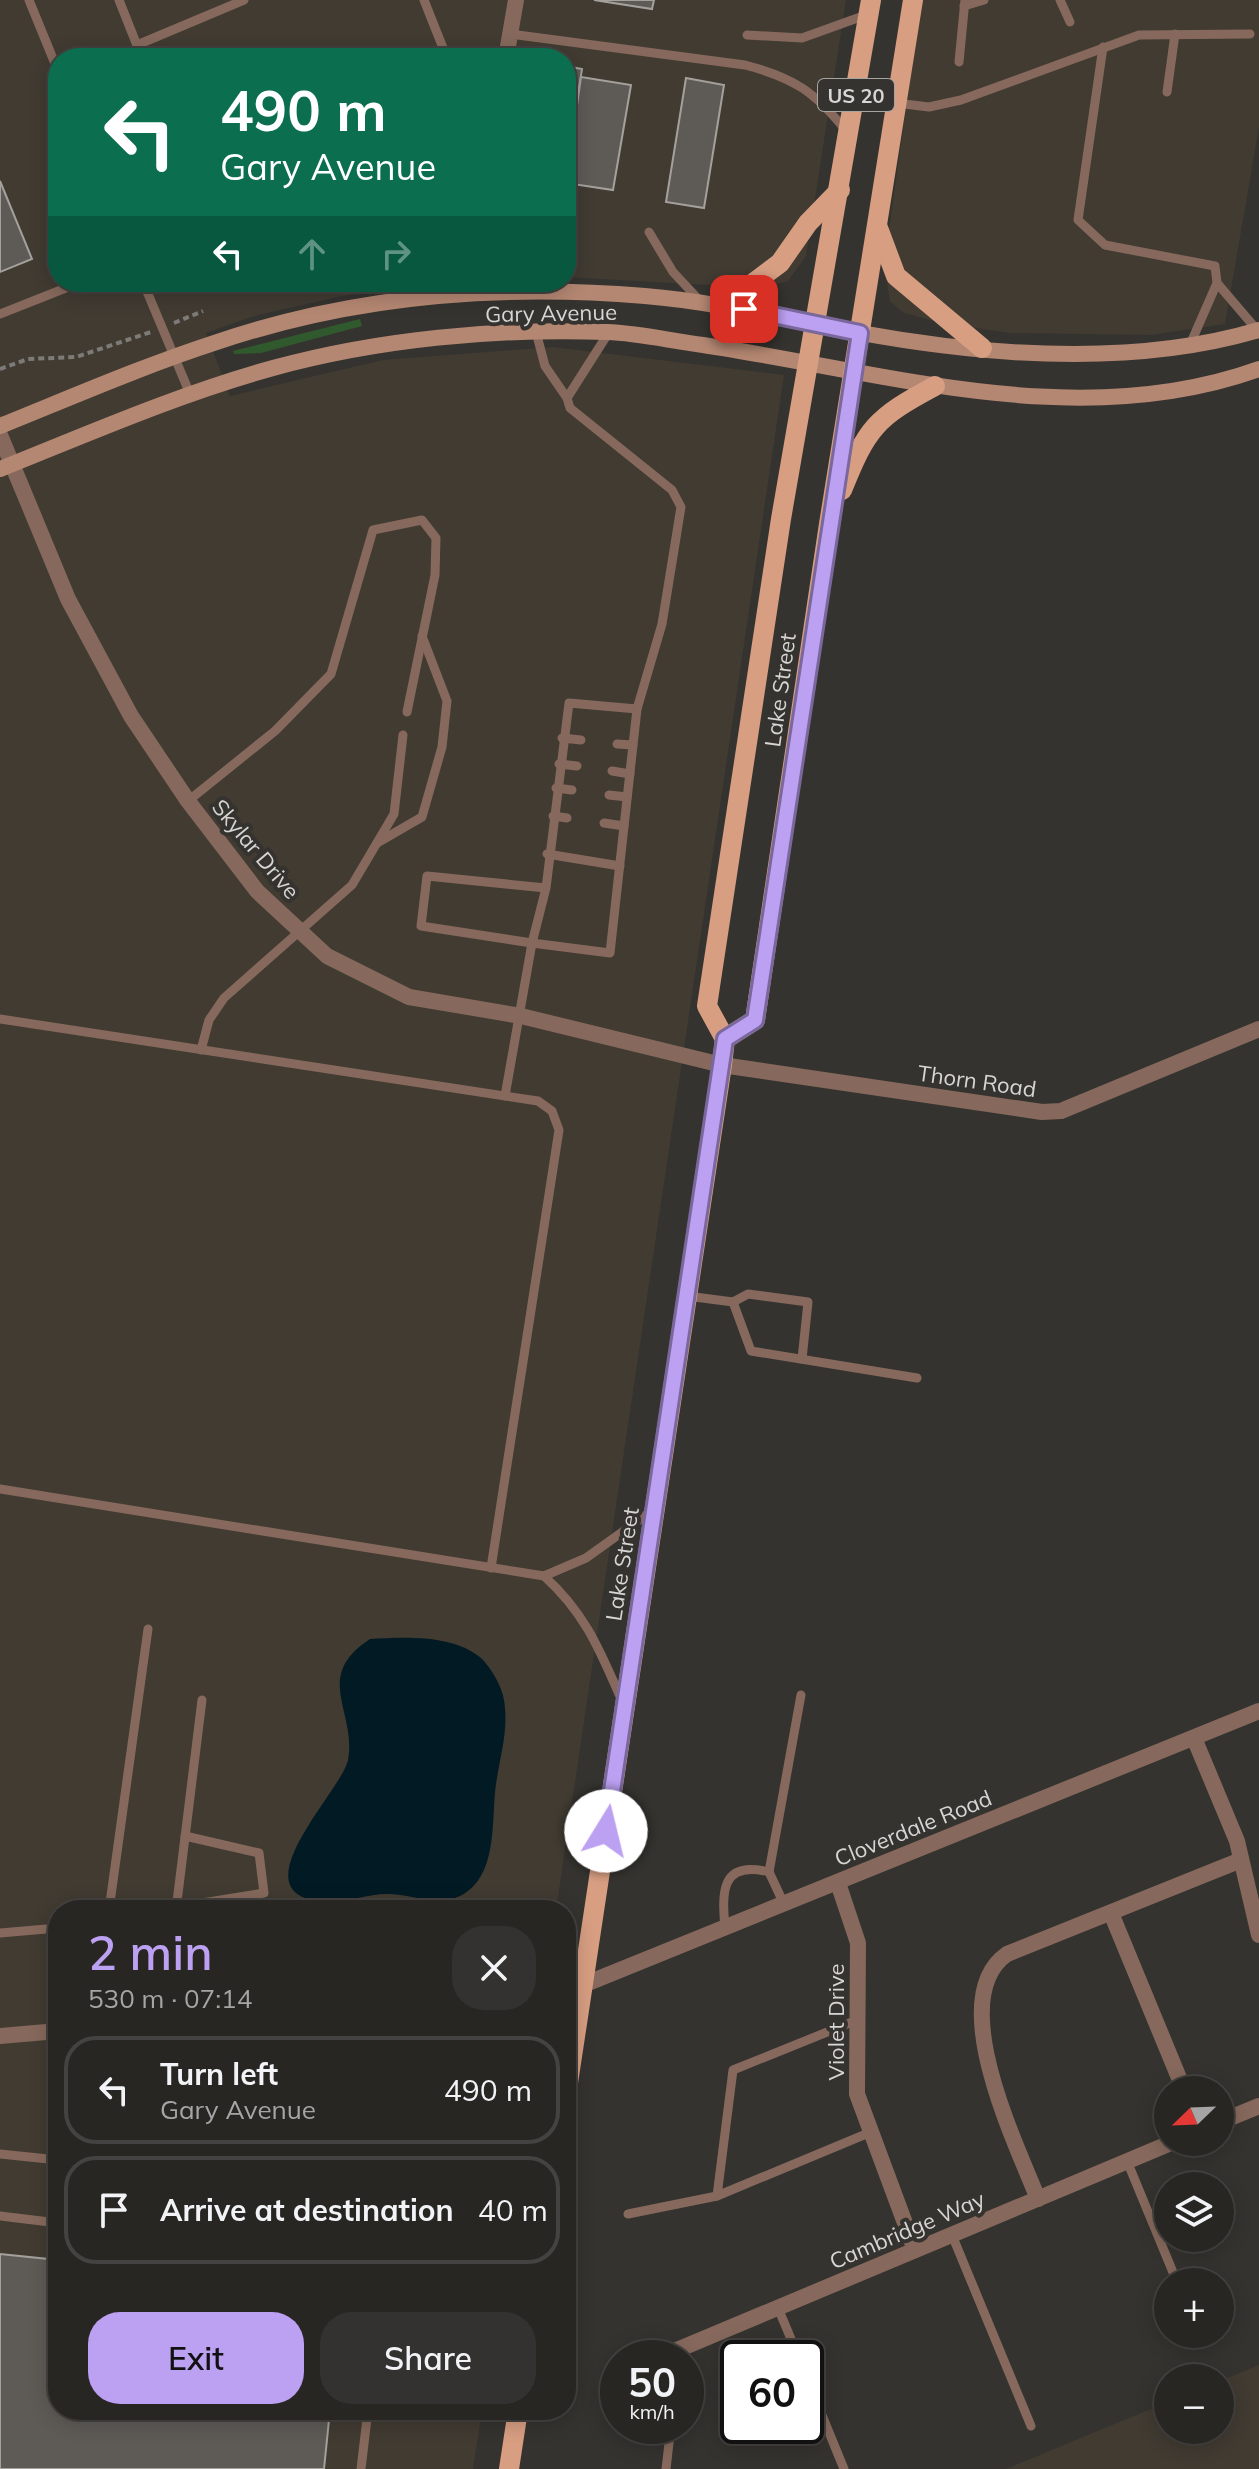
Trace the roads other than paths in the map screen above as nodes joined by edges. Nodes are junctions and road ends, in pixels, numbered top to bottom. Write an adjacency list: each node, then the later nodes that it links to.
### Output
1 (29, 0): 18 (lane)
2 (119, 0): 16 (lane)
3 (244, 0): 16 (lane)
4 (424, 0): 20 (lane)
5 (516, 0): 12 (street)
6 (913, 0): 24 (main road, US 20)
7 (984, 0): 9 (lane)
8 (1060, 0): 11 (lane)
9 (965, 3): 22 (lane)
10 (870, 7): 15 (lane); 25 (main road, US 20)
11 (1070, 22)
12 (510, 34): 21 (street); 25 (lane)
13 (1175, 34): 14 (lane); 17 (lane); 23 (lane)
14 (1250, 34)
15 (747, 35)
16 (137, 45): 19 (lane)
17 (1103, 47): 24 (lane); 29 (lane)
18 (49, 48)
19 (138, 48)
20 (443, 48)
21 (508, 48)
22 (959, 62)
23 (1167, 92)
24 (896, 103): 27 (main road, US 20)
25 (849, 134): 26 (main road, US 20)
26 (840, 190): 37 (main road); 39 (main road, US 20)
27 (877, 226): 43 (main road, US 20); 45 (main road)
28 (649, 232): 36 (lane)
29 (1217, 283): 40 (lane); 44 (lane)
30 (576, 291): 36 (main road, Gary Avenue)
31 (56, 292): 38 (lane)
32 (147, 292): 46 (lane)
33 (431, 292): 35 (street)
34 (466, 292): 35 (main road, Gary Avenue)
35 (427, 296): 46 (main road, Gary Avenue)
36 (701, 302): 37 (main road, Gary Avenue)
37 (723, 306): 39 (main road, Gary Avenue)
38 (0, 314)
39 (818, 324): 43 (main road, Gary Avenue); 47 (main road, Lake Street / US 20)
40 (1259, 330): 44 (main road, Gary Avenue)
41 (536, 332): 42 (main road, Gary Avenue); 51 (main road, Gary Avenue); 52 (lane)
42 (609, 332): 47 (main road, Gary Avenue); 52 (lane)
43 (860, 333): 45 (main road, Gary Avenue); 49 (main road, Lake Street / US 20)
44 (1189, 347): 45 (main road, Gary Avenue)
45 (982, 348)
46 (174, 357): 51 (lane); 53 (main road, Gary Avenue)
47 (809, 363): 49 (main road, Gary Avenue); 87 (main road, Lake Street / US 20)
48 (1259, 369): 50 (main road, Gary Avenue)
49 (854, 371): 50 (main road, Gary Avenue); 56 (main road, Lake Street / US 20)
50 (935, 386): 56 (main road)
51 (190, 394): 55 (main road, Gary Avenue)
52 (567, 398): 58 (lane)
53 (0, 426)
54 (0, 435): 55 (street, Skylar Drive)
55 (5, 467): 73 (street, Skylar Drive)
56 (829, 524): 87 (main road, Lake Street / US 20)
57 (422, 636): 59 (lane); 73 (lane); 78 (lane)
58 (637, 709): 61 (lane); 64 (lane)
59 (407, 712)
60 (403, 735): 78 (lane)
61 (562, 738): 62 (lane); 65 (lane)
62 (581, 740)
63 (617, 744): 64 (lane)
64 (633, 745): 68 (lane)
65 (559, 764): 66 (lane); 69 (lane)
66 (577, 766)
67 (612, 771): 68 (lane)
68 (630, 774): 72 (lane)
69 (556, 788): 70 (lane); 74 (lane)
70 (572, 790)
71 (609, 795): 72 (lane)
72 (627, 797): 77 (lane)
73 (188, 801): 82 (street, Skylar Drive)
74 (553, 816): 75 (lane); 79 (lane)
75 (567, 818)
76 (604, 823): 77 (lane)
77 (624, 826): 80 (lane)
78 (376, 844): 82 (lane)
79 (547, 854): 80 (lane); 81 (lane)
80 (620, 866): 83 (lane)
81 (546, 888): 83 (lane); 83 (lane)
82 (300, 931): 84 (street, Skylar Drive); 88 (lane)
83 (532, 943): 84 (lane)
84 (521, 1016): 89 (street, Skylar Drive); 90 (lane)
85 (0, 1019): 88 (lane)
86 (1259, 1029): 89 (street, Thorn Road)
87 (725, 1039): 89 (main road, Lake Street)
88 (201, 1050): 90 (lane)
89 (722, 1065): 91 (main road, Lake Street)
90 (505, 1096): 97 (lane)
91 (687, 1296): 92 (lane); 96 (main road, Lake Street)
92 (733, 1302): 93 (lane); 93 (lane)
93 (802, 1359): 94 (lane)
94 (917, 1378)
95 (0, 1489): 97 (lane)
96 (655, 1508): 98 (lane); 102 (main road, Lake Street)
97 (491, 1568): 98 (lane)
98 (544, 1576): 102 (lane)
99 (148, 1629): 109 (lane)
100 (801, 1695): 107 (lane)
101 (202, 1700): 105 (lane)
102 (625, 1707): 118 (main road, Lake Street)
103 (1259, 1711): 104 (street, Cloverdale Road)
104 (1194, 1738): 106 (street); 108 (street, Cloverdale Road)
105 (185, 1836): 110 (lane); 111 (lane)
106 (1241, 1860): 113 (street); 117 (street)
107 (769, 1872): 112 (lane); 114 (lane)
108 (838, 1883): 112 (street, Cloverdale Road); 120 (street, Violet Drive)
109 (110, 1900)
110 (178, 1900)
111 (223, 1900)
112 (784, 1904): 114 (street, Cloverdale Road)
113 (1111, 1913): 123 (street); 132 (street)
114 (725, 1928): 119 (street, Cloverdale Road)
115 (48, 1929): 116 (lane)
116 (0, 1933)
117 (1259, 1935)
118 (576, 1979)
119 (576, 1985)
120 (857, 2020): 126 (street, Violet Drive); 131 (lane)
121 (48, 2032): 122 (street)
122 (0, 2036)
123 (1178, 2076)
124 (1259, 2106): 125 (street)
125 (1234, 2116)
126 (871, 2132): 131 (lane); 137 (street, Violet Drive)
127 (1154, 2150): 130 (street, Cambridge Way)
128 (0, 2154): 129 (lane)
129 (48, 2159)
130 (1127, 2161): 132 (street, Cambridge Way); 138 (lane)
131 (717, 2196): 133 (lane)
132 (1038, 2199): 136 (street, Cambridge Way)
133 (628, 2214)
134 (0, 2216): 135 (lane)
135 (48, 2222)
136 (952, 2235): 137 (street, Cambridge Way); 145 (lane)
137 (915, 2250): 139 (street, Cambridge Way)
138 (1171, 2268)
139 (778, 2308): 140 (street, Cambridge Way); 141 (lane)
140 (704, 2340)
141 (791, 2340)
142 (367, 2420): 147 (lane)
143 (516, 2420): 148 (main road)
144 (824, 2420): 150 (lane)
145 (1031, 2426)
146 (669, 2444): 149 (lane)
147 (361, 2469)
148 (509, 2469)
149 (666, 2469)
150 (844, 2469)

